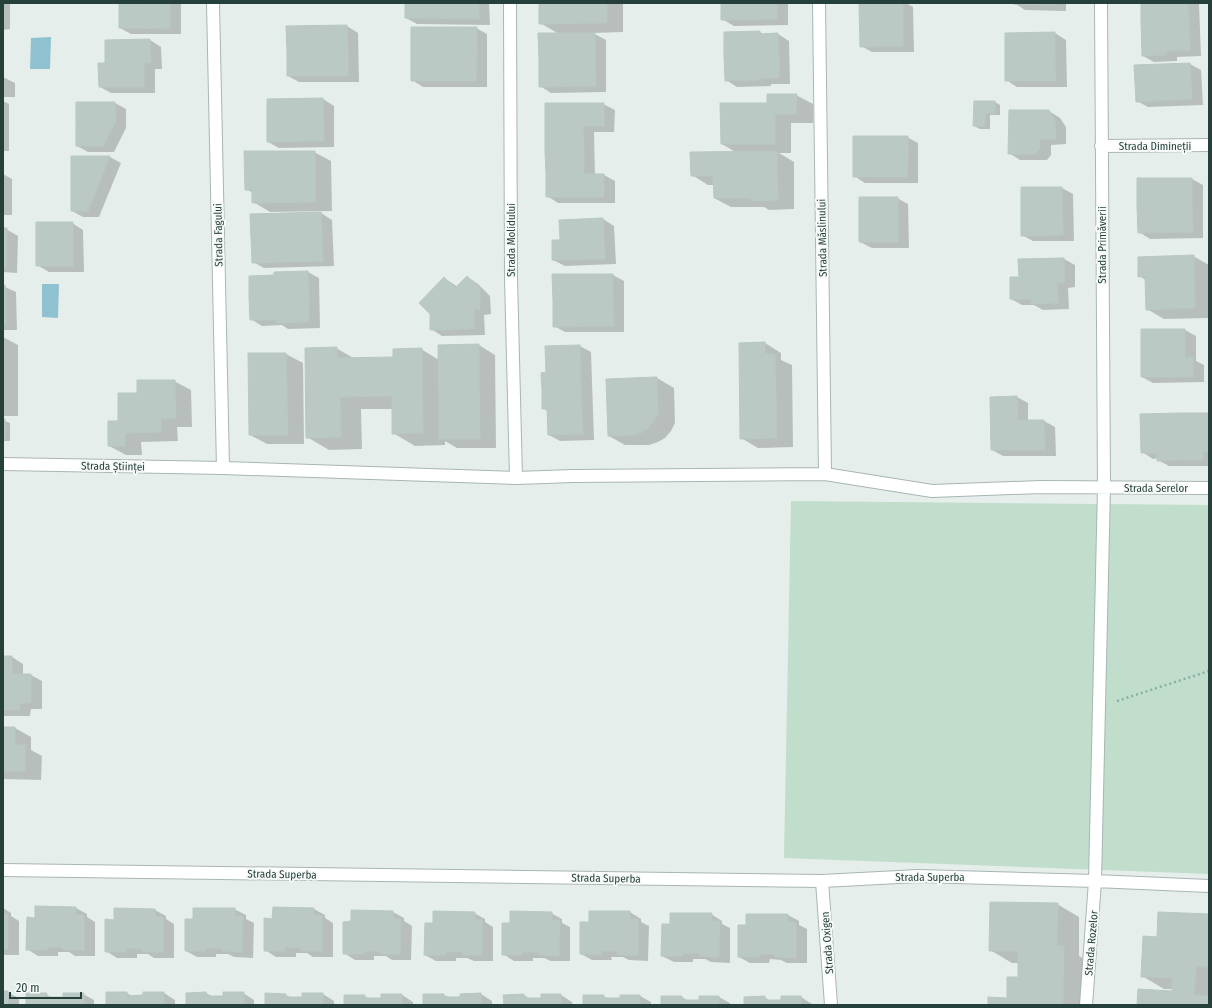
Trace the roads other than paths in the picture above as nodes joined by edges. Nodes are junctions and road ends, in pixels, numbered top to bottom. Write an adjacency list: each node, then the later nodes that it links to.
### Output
1 (213, 3): 8 (street, Strada Fagului)
2 (510, 3): 10 (street, Strada Molidului)
3 (819, 3): 9 (street, Strada Măslinului)
4 (1100, 3): 6 (street, Strada Primăverii)
5 (1209, 145): 6 (street, Strada Dimineții)
6 (1101, 146): 11 (street, Strada Primăverii)
7 (3, 464): 8 (street, Strada Științei)
8 (223, 468): 10 (street, Strada Științei)
9 (825, 474): 10 (street, Strada Serelor); 11 (street, Strada Serelor)
10 (516, 478)
11 (1104, 487): 12 (street, Strada Serelor); 13 (street, Strada Primăverii)
12 (1209, 488)
13 (1099, 707): 16 (street, Strada Rozelor)
14 (3, 870): 15 (street, Strada Superba)
15 (822, 881): 16 (street, Strada Superba); 18 (street, Strada Oxigen)
16 (1096, 881): 17 (street, Strada Superba); 19 (street, Strada Rozelor)
17 (1209, 886)
18 (831, 1005)
19 (1086, 1005)

